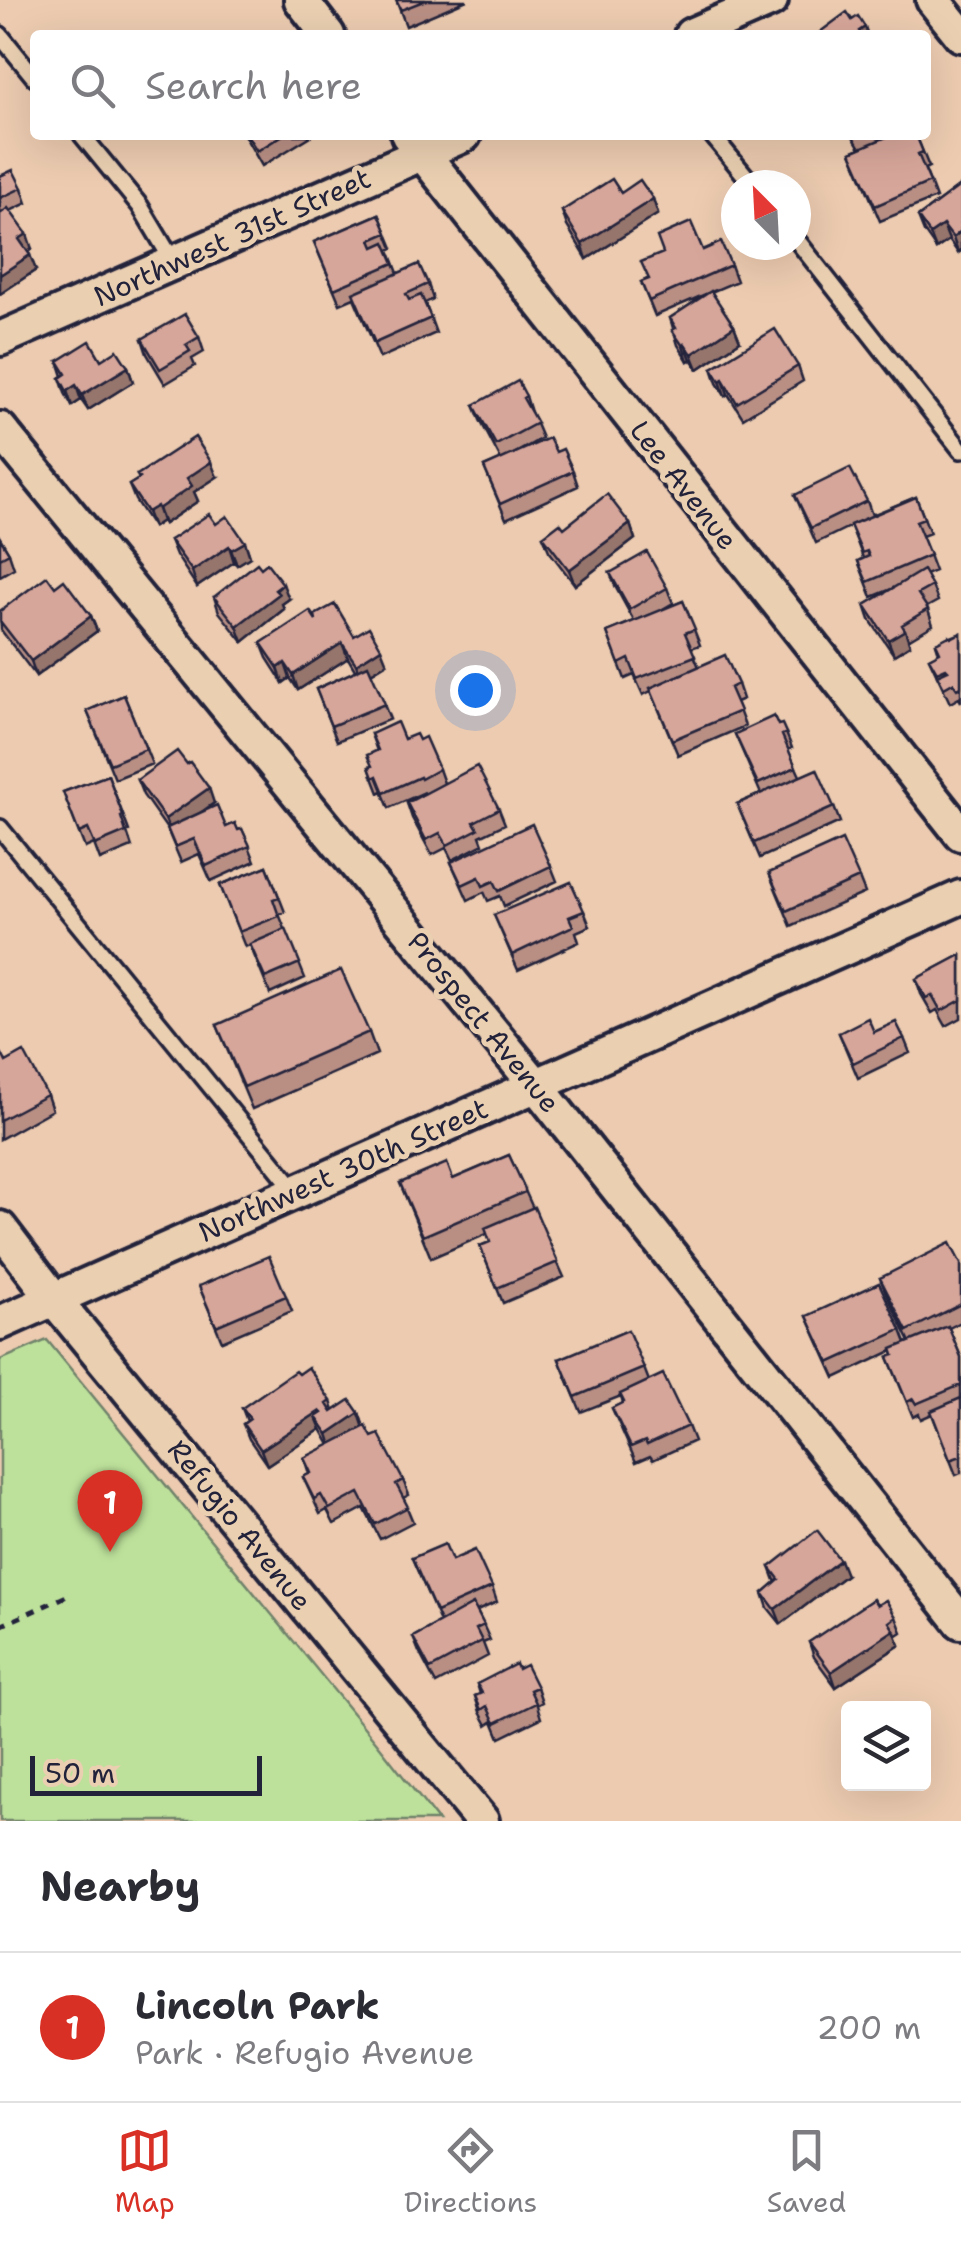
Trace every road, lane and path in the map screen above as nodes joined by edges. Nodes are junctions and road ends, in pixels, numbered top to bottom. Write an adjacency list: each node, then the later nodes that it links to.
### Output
1 (300, 0): 4 (street)
2 (771, 0): 5 (street)
3 (933, 0): 7 (street)
4 (324, 30)
5 (702, 30)
6 (0, 35): 8 (lane)
7 (961, 35)
8 (30, 72)
9 (86, 140): 14 (lane)
10 (716, 140): 12 (lane)
11 (415, 144): 14 (street, Northwest 31st Street); 19 (street, Lee Avenue)
12 (741, 170)
13 (811, 258): 17 (lane)
14 (174, 262): 15 (street, Northwest 31st Street)
15 (0, 339)
16 (0, 428): 21 (street, Prospect Avenue)
17 (961, 450)
18 (0, 828): 22 (lane)
19 (961, 834)
20 (961, 898): 21 (street, Northwest 30th Street)
21 (535, 1084): 22 (street, Northwest 30th Street); 27 (street, Prospect Avenue)
22 (296, 1191): 24 (street, Northwest 30th Street)
23 (0, 1228): 24 (street, Refugio Avenue)
24 (54, 1298): 25 (street, Northwest 30th Street); 29 (street, Refugio Avenue)
25 (0, 1322)
26 (69, 1595): 28 (path)
27 (961, 1622)
28 (0, 1626)
29 (482, 1821)

